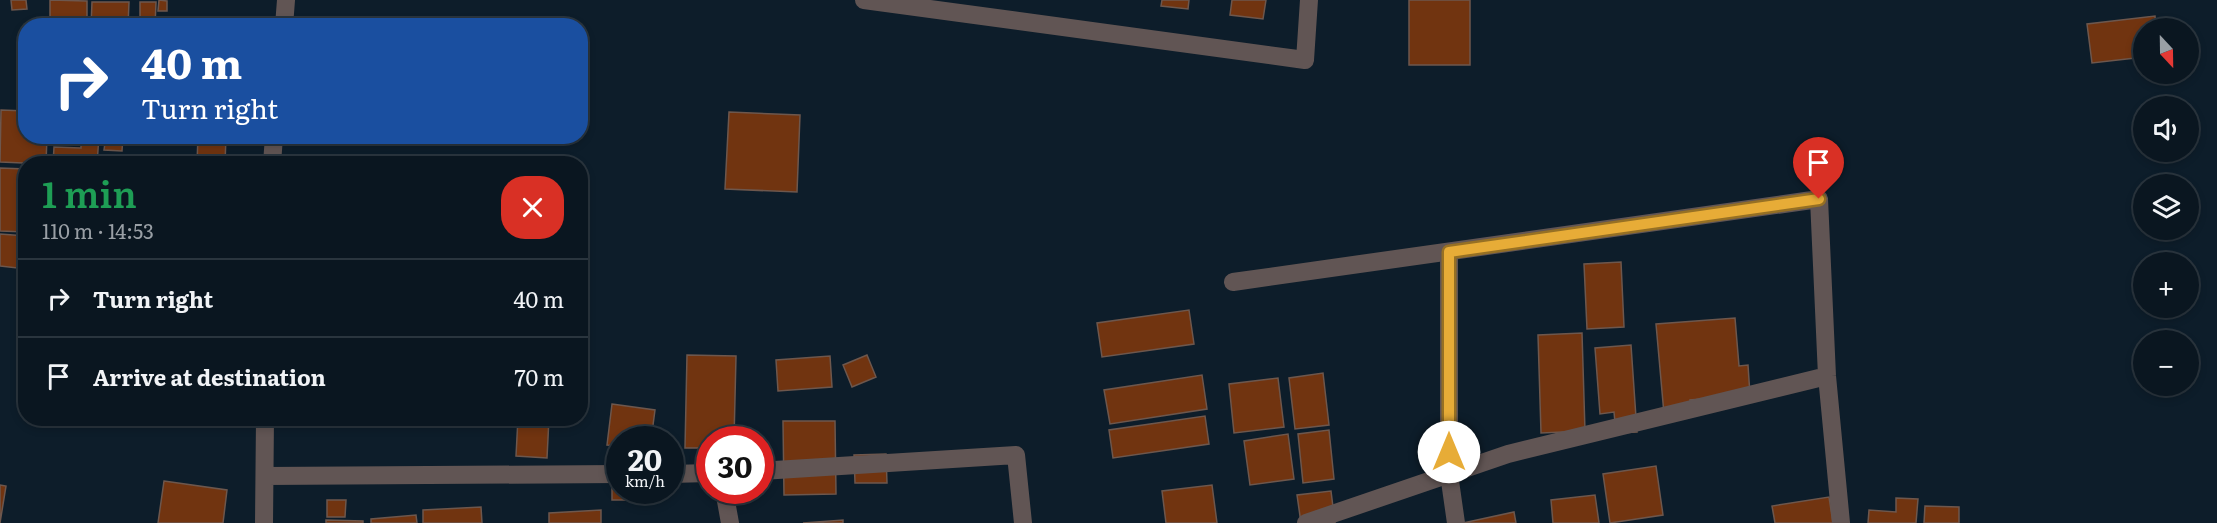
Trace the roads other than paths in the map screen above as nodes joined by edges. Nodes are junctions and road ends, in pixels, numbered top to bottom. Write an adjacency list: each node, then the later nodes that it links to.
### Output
1 (286, 0): 4 (street)
2 (864, 0): 3 (street)
3 (1309, 0)
4 (285, 18)
5 (1449, 252): 6 (street); 7 (street); 11 (street)
6 (1233, 282)
7 (1827, 376): 11 (street); 19 (street)
8 (265, 426): 12 (street)
9 (774, 470): 16 (street)
10 (606, 474): 12 (street)
11 (1449, 474): 17 (street); 18 (street)
12 (265, 476): 14 (street)
13 (726, 504): 15 (street)
14 (264, 523)
15 (729, 523)
16 (1023, 523)
17 (1306, 523)
18 (1456, 523)
19 (1841, 523)

